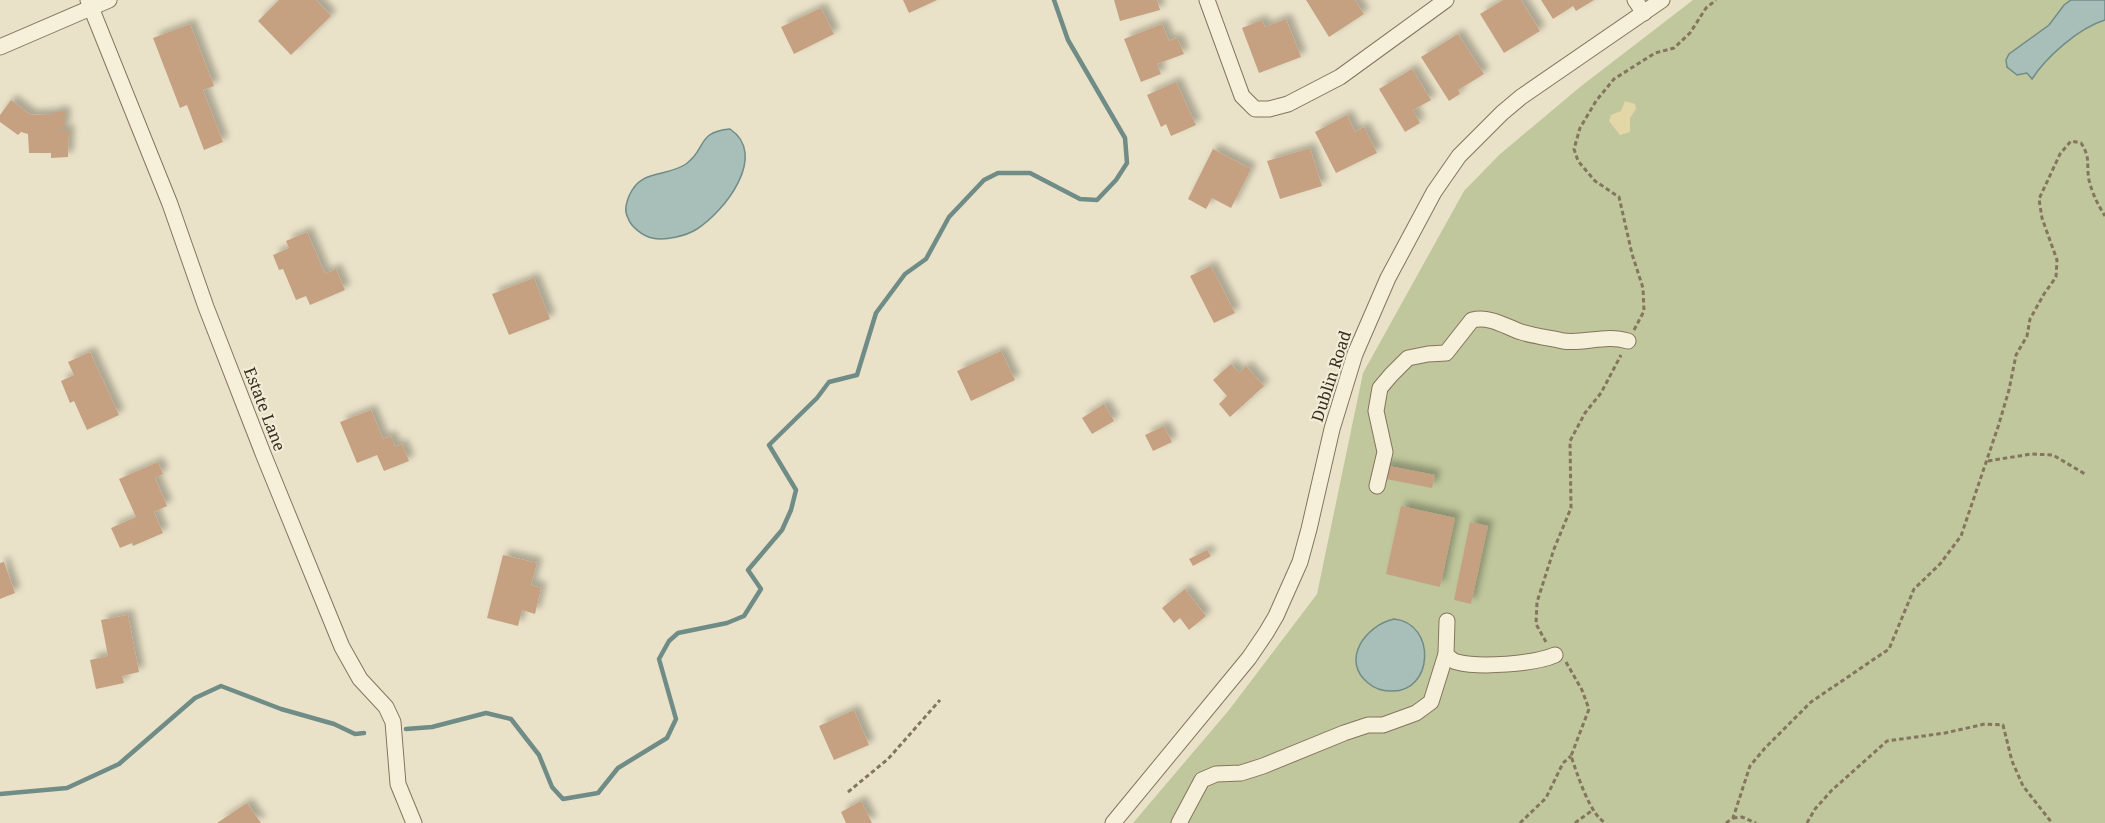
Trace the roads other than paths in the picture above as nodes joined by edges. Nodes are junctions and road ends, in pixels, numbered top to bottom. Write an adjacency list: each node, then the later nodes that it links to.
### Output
1 (109, 0): 5 (street)
2 (1207, 0): 3 (street)
3 (1446, 0)
4 (1662, 0): 6 (street, Dublin Road)
5 (90, 3): 7 (street); 13 (street, Estate Lane)
6 (1639, 6): 14 (street, Dublin Road)
7 (0, 47)
8 (1628, 341): 9 (street)
9 (1377, 486)
10 (1447, 621): 11 (street)
11 (1446, 654): 12 (street); 15 (street)
12 (1555, 655)
13 (414, 823)
14 (1113, 823)
15 (1179, 823)

